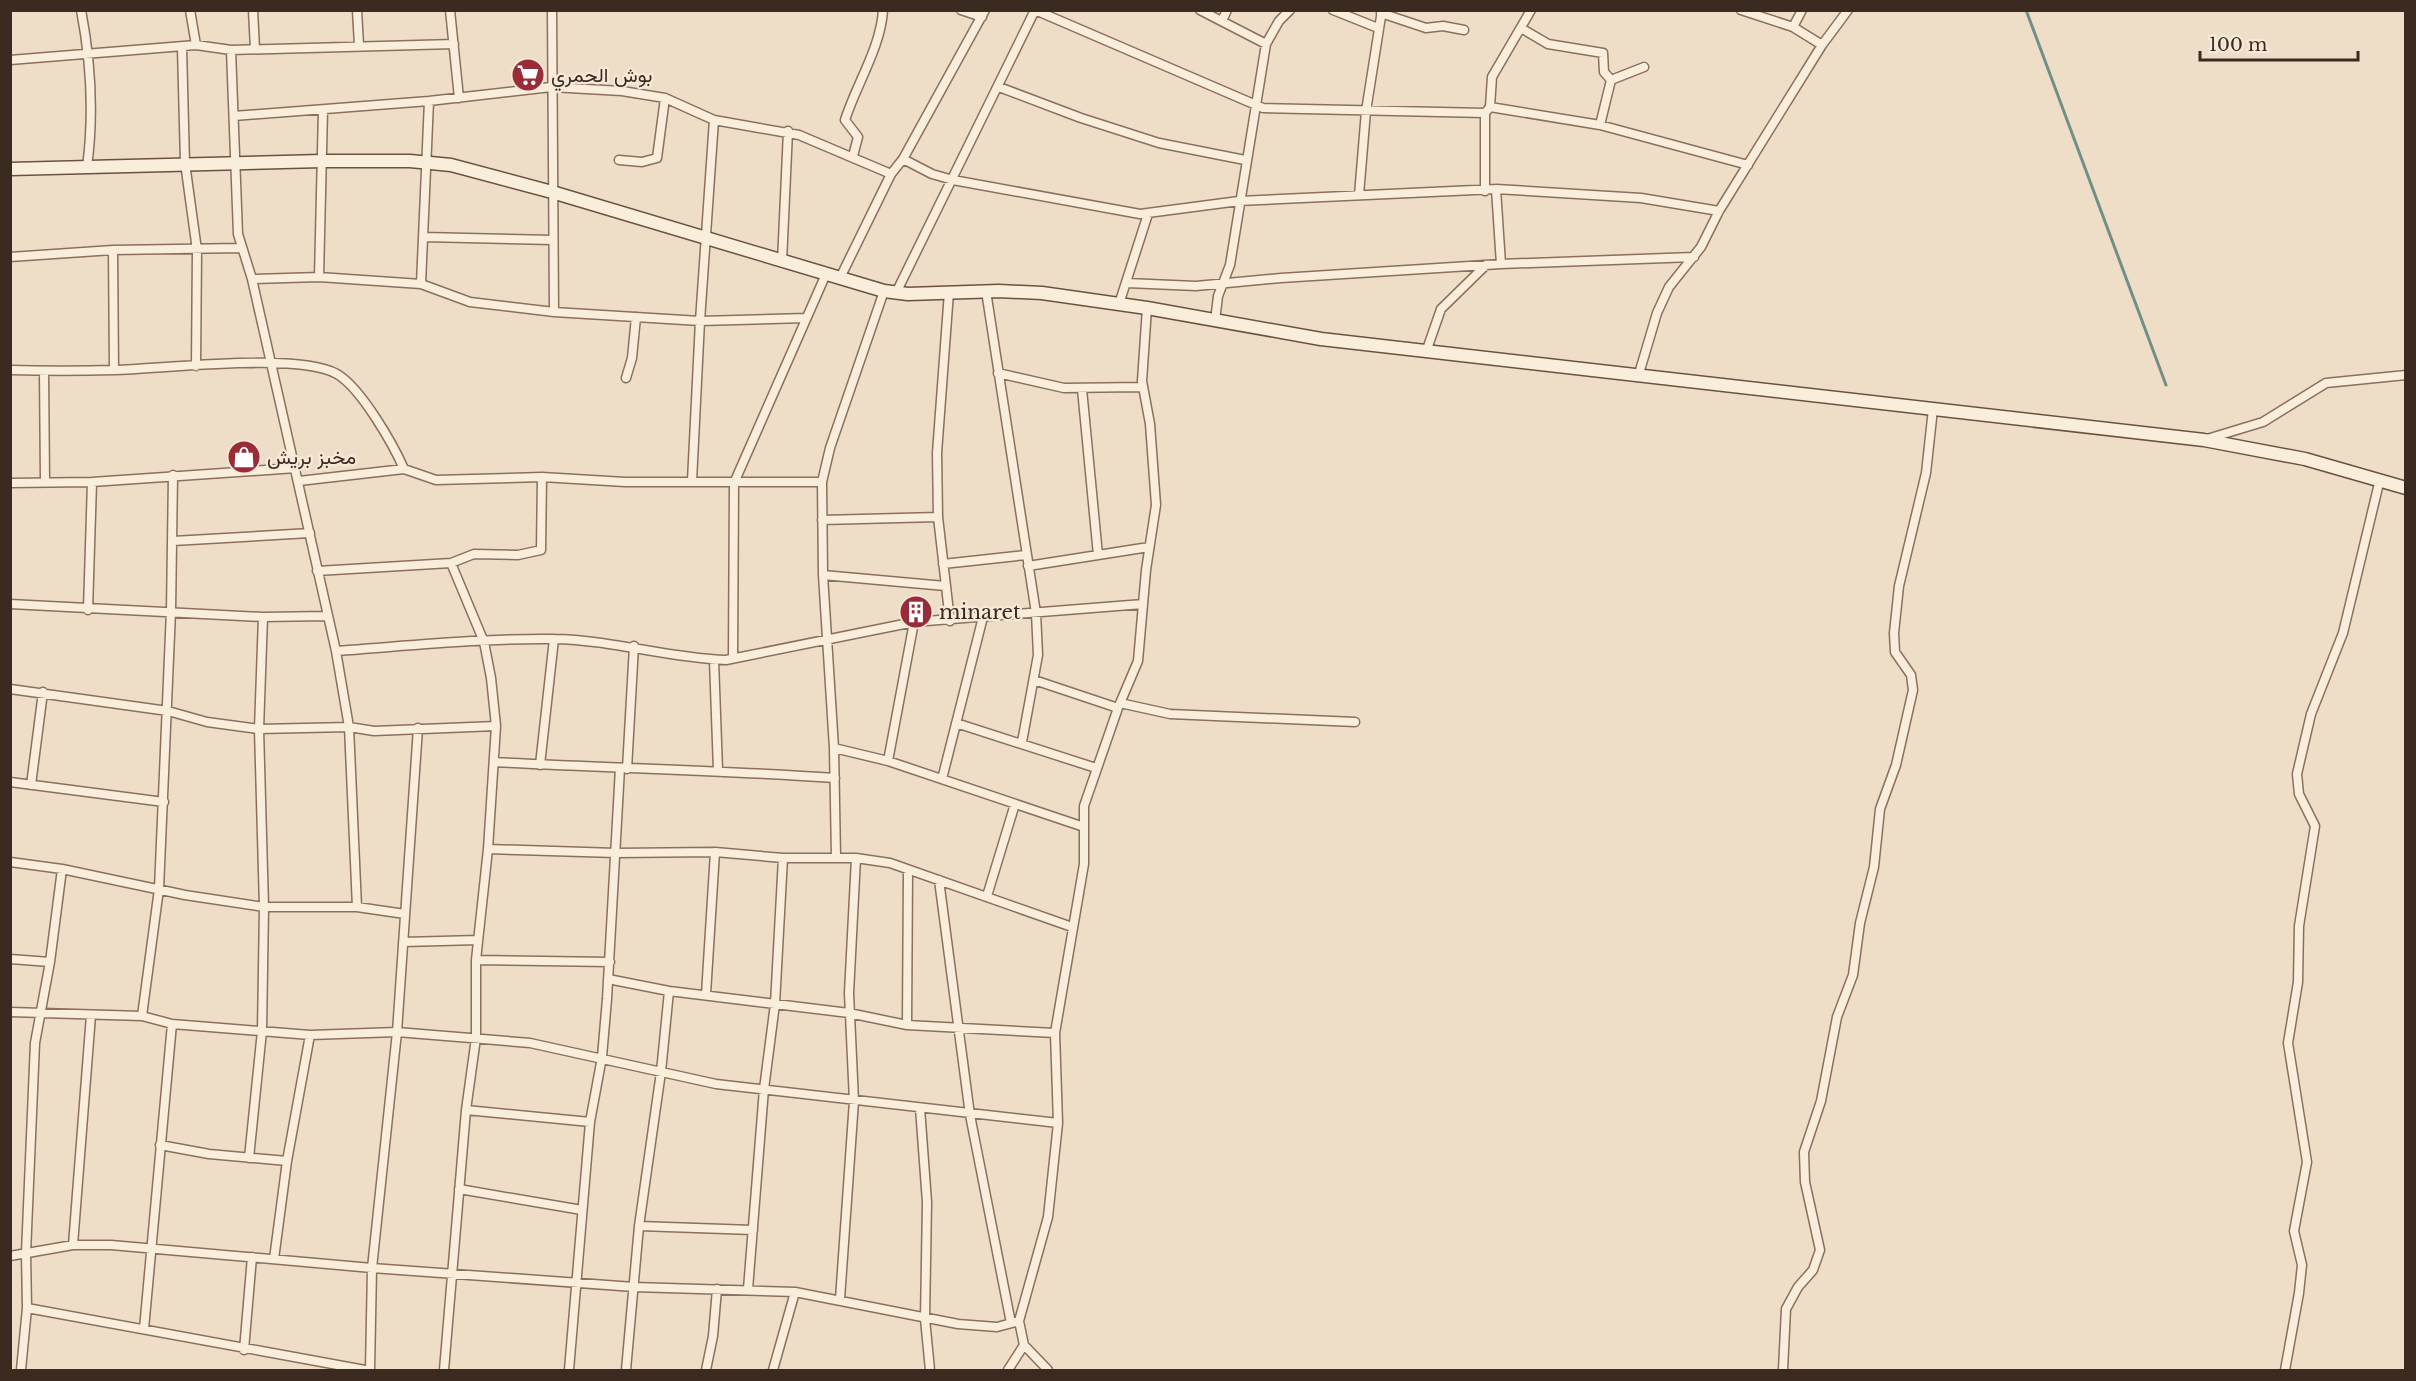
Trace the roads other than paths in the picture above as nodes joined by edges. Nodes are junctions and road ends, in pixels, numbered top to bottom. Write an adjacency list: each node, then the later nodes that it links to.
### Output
1 (81, 10): 33 (street)
2 (190, 10): 27 (street)
3 (253, 10): 31 (street)
4 (357, 10): 28 (street)
5 (450, 10): 25 (street)
6 (552, 10): 37 (street)
7 (883, 10): 50 (street)
8 (962, 10): 19 (street)
9 (1035, 10): 38 (street); 42 (street)
10 (1200, 10): 20 (street)
11 (1227, 10): 20 (street)
12 (1290, 10): 26 (street)
13 (1333, 10): 22 (street)
14 (1531, 10): 23 (street)
15 (1741, 10): 21 (street)
16 (1803, 10): 21 (street)
17 (1848, 10): 29 (street)
18 (1382, 12): 22 (street); 24 (street)
19 (983, 14): 51 (street)
20 (1222, 21): 26 (street)
21 (1793, 27): 29 (street)
22 (1378, 28): 45 (street)
23 (1521, 28): 36 (street); 44 (street)
24 (1464, 30)
25 (454, 44): 28 (street); 39 (street)
26 (1266, 44): 42 (street)
27 (196, 45): 30 (street); 32 (street)
28 (359, 45): 31 (street)
29 (1822, 45): 58 (street)
30 (182, 48): 33 (street); 57 (street)
31 (255, 49): 32 (street)
32 (231, 51): 46 (street)
33 (89, 53): 34 (street); 59 (street)
34 (10, 60)
35 (1644, 67): 36 (street)
36 (1611, 80): 48 (street)
37 (551, 87): 39 (street); 40 (street); 65 (street)
38 (999, 87): 53 (street); 62 (street)
39 (459, 98): 41 (street)
40 (665, 98): 47 (street); 52 (street)
41 (429, 101): 43 (street); 56 (street)
42 (1255, 105): 45 (street); 53 (street)
43 (323, 110): 46 (street); 54 (street)
44 (1488, 110): 45 (street); 48 (street); 64 (street)
45 (1366, 111): 66 (street)
46 (234, 116): 55 (street)
47 (714, 120): 49 (street); 72 (street)
48 (1600, 125): 58 (street)
49 (788, 131): 50 (street); 78 (street)
50 (853, 156): 61 (street)
51 (903, 159): 61 (street); 62 (street)
52 (619, 160)
53 (1245, 160): 67 (street)
54 (322, 161): 55 (street); 56 (street); 82 (street)
55 (235, 162): 57 (street); 73 (street)
56 (426, 162): 65 (street); 70 (street)
57 (185, 163): 59 (street); 75 (street)
58 (1748, 165): 68 (street)
59 (87, 167): 60 (street)
60 (10, 170)
61 (891, 174): 83 (street)
62 (953, 180): 69 (street); 89 (street)
63 (1496, 189): 64 (street); 68 (street); 79 (street)
64 (1485, 191): 66 (street)
65 (552, 192): 71 (street); 72 (street)
66 (1359, 195): 67 (street)
67 (1239, 201): 69 (street); 87 (street)
68 (1719, 211): 77 (street)
69 (1148, 214): 85 (street)
70 (424, 237): 71 (street); 86 (street)
71 (553, 240): 93 (street)
72 (706, 240): 78 (street); 96 (street)
73 (241, 248): 75 (street); 84 (street)
74 (112, 250): 75 (street); 76 (street); 103 (street)
75 (197, 250): 100 (street)
76 (10, 257)
77 (1694, 257): 79 (street); 106 (street)
78 (782, 262): 81 (street)
79 (1501, 264): 80 (street)
80 (1486, 265): 87 (street); 98 (street)
81 (826, 274): 83 (street); 95 (street)
82 (319, 277): 84 (street); 86 (street)
83 (840, 278): 89 (street)
84 (252, 279): 99 (street)
85 (1127, 283): 87 (street); 91 (street)
86 (421, 284): 93 (street)
87 (1224, 284): 97 (street)
88 (986, 291): 90 (street); 91 (street); 104 (street)
89 (890, 292): 90 (street); 121 (street)
90 (949, 292): 125 (street)
91 (1119, 304): 92 (street)
92 (1148, 308): 97 (street); 108 (street)
93 (554, 312): 94 (street)
94 (636, 316): 96 (street); 107 (street)
95 (806, 318): 96 (street); 123 (street)
96 (700, 321): 118 (street)
97 (1215, 321): 98 (street)
98 (1426, 352): 106 (street)
99 (272, 363): 100 (street); 112 (street); 113 (street)
100 (196, 366): 103 (street)
101 (10, 370): 102 (street)
102 (44, 370): 103 (street); 119 (street)
103 (114, 370)
104 (998, 373): 109 (street); 130 (street)
105 (2406, 375): 111 (street)
106 (1638, 377): 110 (street)
107 (626, 378)
108 (1142, 387): 109 (street); 129 (street)
109 (1082, 389): 131 (street)
110 (1933, 409): 111 (street); 267 (street)
111 (2204, 440): 116 (street)
112 (296, 468): 114 (street); 117 (street)
113 (404, 469): 115 (street); 117 (street)
114 (173, 474): 120 (street); 128 (street)
115 (542, 477): 118 (street); 132 (street)
116 (2380, 479): 124 (street); 268 (street)
117 (299, 481): 127 (street)
118 (692, 481): 123 (street)
119 (45, 482): 120 (street); 122 (street)
120 (92, 482): 140 (street)
121 (822, 482): 123 (street); 126 (street)
122 (10, 483)
123 (734, 483): 153 (street)
124 (2406, 488)
125 (938, 517): 126 (street); 133 (street)
126 (822, 520): 136 (street)
127 (310, 533): 128 (street); 135 (street)
128 (173, 541): 141 (street)
129 (1149, 547): 131 (street); 139 (street)
130 (1026, 555): 133 (street); 134 (street)
131 (1098, 555): 134 (street)
132 (451, 563): 135 (street); 150 (street)
133 (943, 564): 137 (street)
134 (1028, 566): 142 (street)
135 (317, 571): 143 (street)
136 (823, 575): 137 (street); 149 (street)
137 (945, 586): 146 (street)
138 (10, 604): 140 (street)
139 (1143, 604): 142 (street); 158 (street)
140 (88, 610): 141 (street)
141 (171, 611): 144 (street); 159 (street)
142 (1036, 613): 145 (street); 155 (street)
143 (327, 616): 144 (street); 152 (street)
144 (263, 617): 165 (street)
145 (983, 617): 146 (street); 161 (street)
146 (950, 621): 147 (street)
147 (914, 622): 149 (street); 168 (street)
148 (554, 639): 150 (street); 151 (street); 170 (street)
149 (828, 640): 153 (street); 167 (street)
150 (484, 642): 152 (street); 162 (street)
151 (634, 646): 154 (street); 172 (street)
152 (336, 651): 163 (street)
153 (733, 658): 154 (street)
154 (714, 660): 173 (street)
155 (1034, 680): 158 (street); 166 (street)
156 (10, 689): 157 (street)
157 (43, 692): 159 (street); 177 (street)
158 (1119, 706): 160 (street); 171 (street)
159 (168, 711): 165 (street); 178 (street)
160 (1355, 722)
161 (956, 723): 166 (street); 175 (street)
162 (496, 726): 164 (street); 169 (street)
163 (349, 728): 164 (street); 165 (street); 194 (street)
164 (418, 728): 195 (street)
165 (259, 729): 193 (street)
166 (1022, 742): 171 (street)
167 (834, 748): 168 (street); 174 (street)
168 (888, 761): 175 (street)
169 (494, 762): 170 (street); 181 (street)
170 (540, 765): 172 (street)
171 (1096, 768): 180 (street)
172 (623, 769): 173 (street); 183 (street)
173 (718, 770): 174 (street)
174 (835, 778): 184 (street)
175 (942, 779): 179 (street)
176 (10, 782): 177 (street)
177 (31, 785): 178 (street)
178 (164, 802): 191 (street)
179 (1015, 804): 180 (street); 192 (street)
180 (1084, 827): 196 (street)
181 (488, 849): 183 (street); 197 (street)
182 (715, 852): 183 (street); 185 (street); 205 (street)
183 (616, 854): 202 (street)
184 (836, 857): 185 (street); 186 (street)
185 (783, 858): 206 (street)
186 (856, 858): 189 (street); 208 (street)
187 (10, 862): 188 (street)
188 (62, 869): 191 (street); 201 (street)
189 (908, 870): 190 (street); 213 (street)
190 (939, 880): 192 (street); 214 (street)
191 (159, 889): 193 (street); 211 (street)
192 (987, 896): 196 (street)
193 (264, 907): 194 (street); 215 (street)
194 (357, 907): 195 (street)
195 (405, 914): 198 (street)
196 (1072, 927): 217 (street)
197 (478, 940): 198 (street); 200 (street)
198 (403, 942): 216 (street)
199 (10, 959): 201 (street)
200 (476, 960): 202 (street); 219 (street)
201 (50, 962): 209 (street)
202 (610, 962): 203 (street)
203 (608, 979): 204 (street); 220 (street)
204 (669, 991): 205 (street); 221 (street)
205 (706, 994): 206 (street)
206 (775, 1004): 208 (street); 222 (street)
207 (10, 1012): 209 (street)
208 (849, 1013): 213 (street); 223 (street)
209 (40, 1014): 210 (street); 238 (street)
210 (91, 1015): 211 (street); 236 (street)
211 (142, 1016): 212 (street)
212 (172, 1024): 215 (street); 229 (street)
213 (907, 1025): 214 (street)
214 (959, 1027): 217 (street); 226 (street)
215 (262, 1031): 218 (street); 230 (street)
216 (397, 1032): 218 (street); 219 (street); 242 (street)
217 (1055, 1033): 228 (street)
218 (310, 1035): 231 (street)
219 (476, 1038): 220 (street); 225 (street)
220 (602, 1057): 221 (street); 227 (street)
221 (661, 1072): 222 (street); 234 (street)
222 (764, 1089): 223 (street); 235 (street)
223 (854, 1101): 224 (street); 249 (street)
224 (920, 1108): 226 (street); 251 (street)
225 (466, 1110): 227 (street); 232 (street)
226 (970, 1115): 228 (street); 252 (street)
227 (590, 1122): 233 (street)
228 (1058, 1123): 252 (street)
229 (160, 1145): 230 (street); 237 (street)
230 (249, 1158): 231 (street)
231 (287, 1161): 241 (street)
232 (459, 1189): 233 (street); 243 (street)
233 (582, 1210): 244 (street)
234 (639, 1226): 235 (street); 245 (street)
235 (753, 1230): 247 (street)
236 (73, 1245): 237 (street); 238 (street)
237 (151, 1249): 240 (street); 253 (street)
238 (26, 1253): 239 (street); 250 (street)
239 (10, 1256)
240 (252, 1257): 241 (street); 255 (street)
241 (274, 1260): 242 (street)
242 (372, 1268): 243 (street); 258 (street)
243 (452, 1274): 244 (street); 259 (street)
244 (576, 1281): 245 (street); 260 (street)
245 (634, 1287): 246 (street); 261 (street)
246 (717, 1289): 247 (street); 262 (street)
247 (748, 1289): 248 (street)
248 (795, 1292): 249 (street); 263 (street)
249 (840, 1299): 251 (street)
250 (27, 1308): 253 (street); 256 (street)
251 (926, 1319): 252 (street); 264 (street)
252 (1015, 1322): 254 (street)
253 (144, 1329): 255 (street)
254 (1024, 1345): 265 (street); 266 (street)
255 (244, 1350): 257 (street)
256 (21, 1371)
257 (365, 1371)
258 (370, 1371)
259 (444, 1371)
260 (569, 1371)
261 (626, 1371)
262 (706, 1371)
263 (773, 1371)
264 (930, 1371)
265 (1008, 1371)
266 (1048, 1371)
267 (1783, 1371)
268 (2285, 1371)

